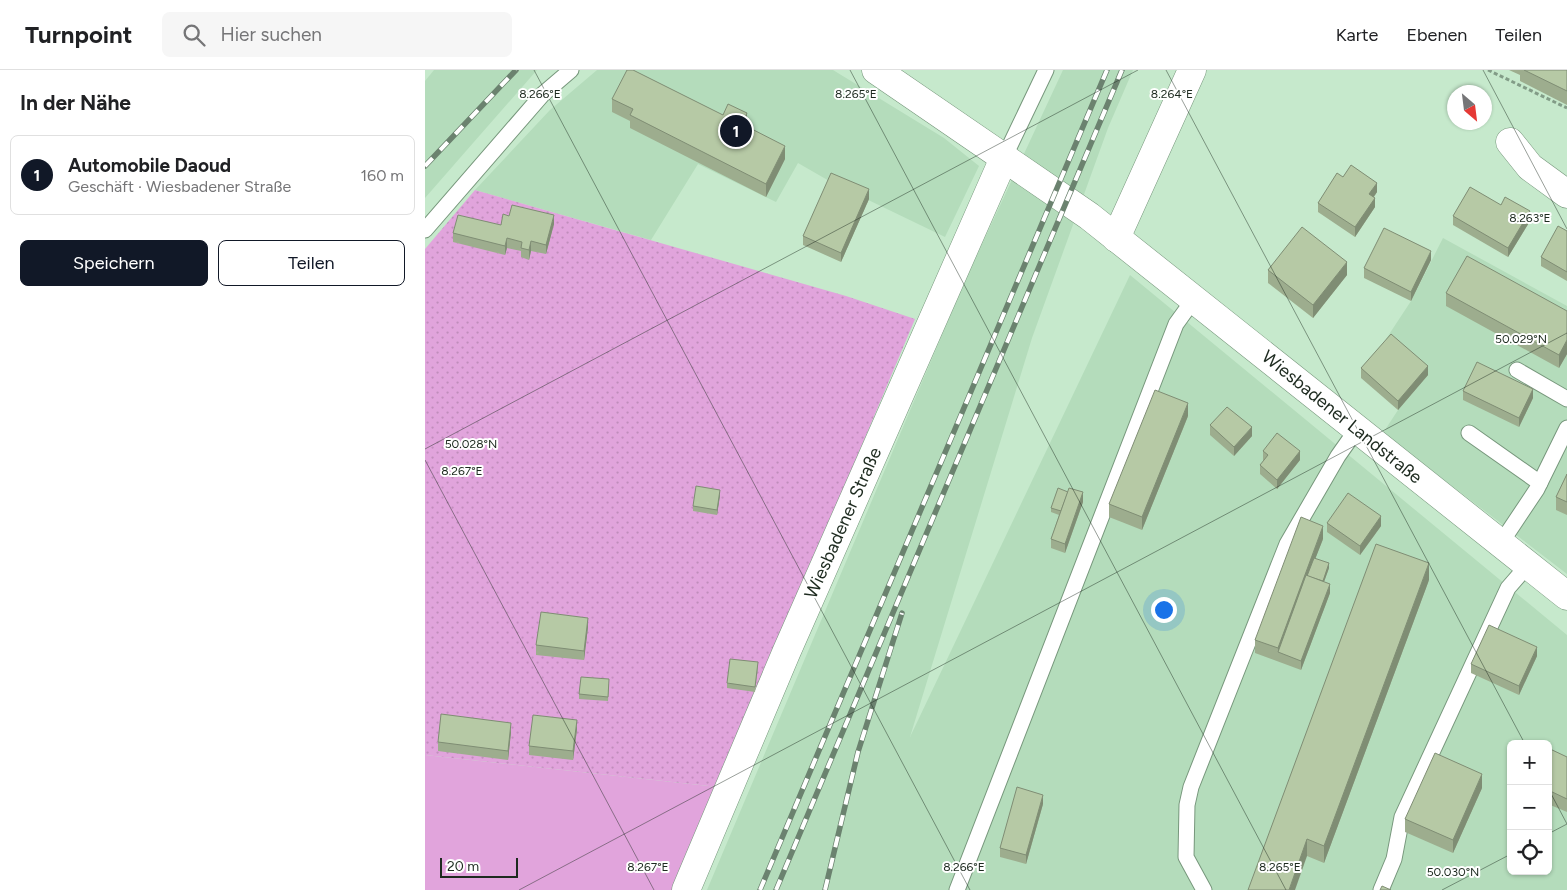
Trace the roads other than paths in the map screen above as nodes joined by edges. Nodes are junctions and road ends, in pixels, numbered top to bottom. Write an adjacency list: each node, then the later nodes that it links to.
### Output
1 (571, 70): 8 (lane)
2 (876, 70): 6 (street)
3 (1046, 70): 6 (lane)
4 (1192, 70): 9 (street)
5 (1510, 142): 7 (street)
6 (1004, 158): 9 (street, Wiesbadener Landstraße); 20 (street, Wiesbadener Straße)
7 (1567, 194)
8 (425, 230)
9 (1116, 238): 10 (street, Wiesbadener Landstraße)
10 (1194, 299): 14 (street, Wiesbadener Landstraße); 21 (lane)
11 (1517, 370): 12 (lane)
12 (1567, 399)
13 (1567, 428): 16 (lane)
14 (1357, 429): 17 (street, Wiesbadener Landstraße); 22 (lane)
15 (1469, 432): 16 (lane)
16 (1540, 483): 17 (lane)
17 (1501, 543): 18 (street, Wiesbadener Landstraße)
18 (1528, 565): 19 (street, Wiesbadener Landstraße); 23 (lane)
19 (1567, 596)
20 (686, 890)
21 (957, 890)
22 (1204, 890)
23 (1381, 890)

